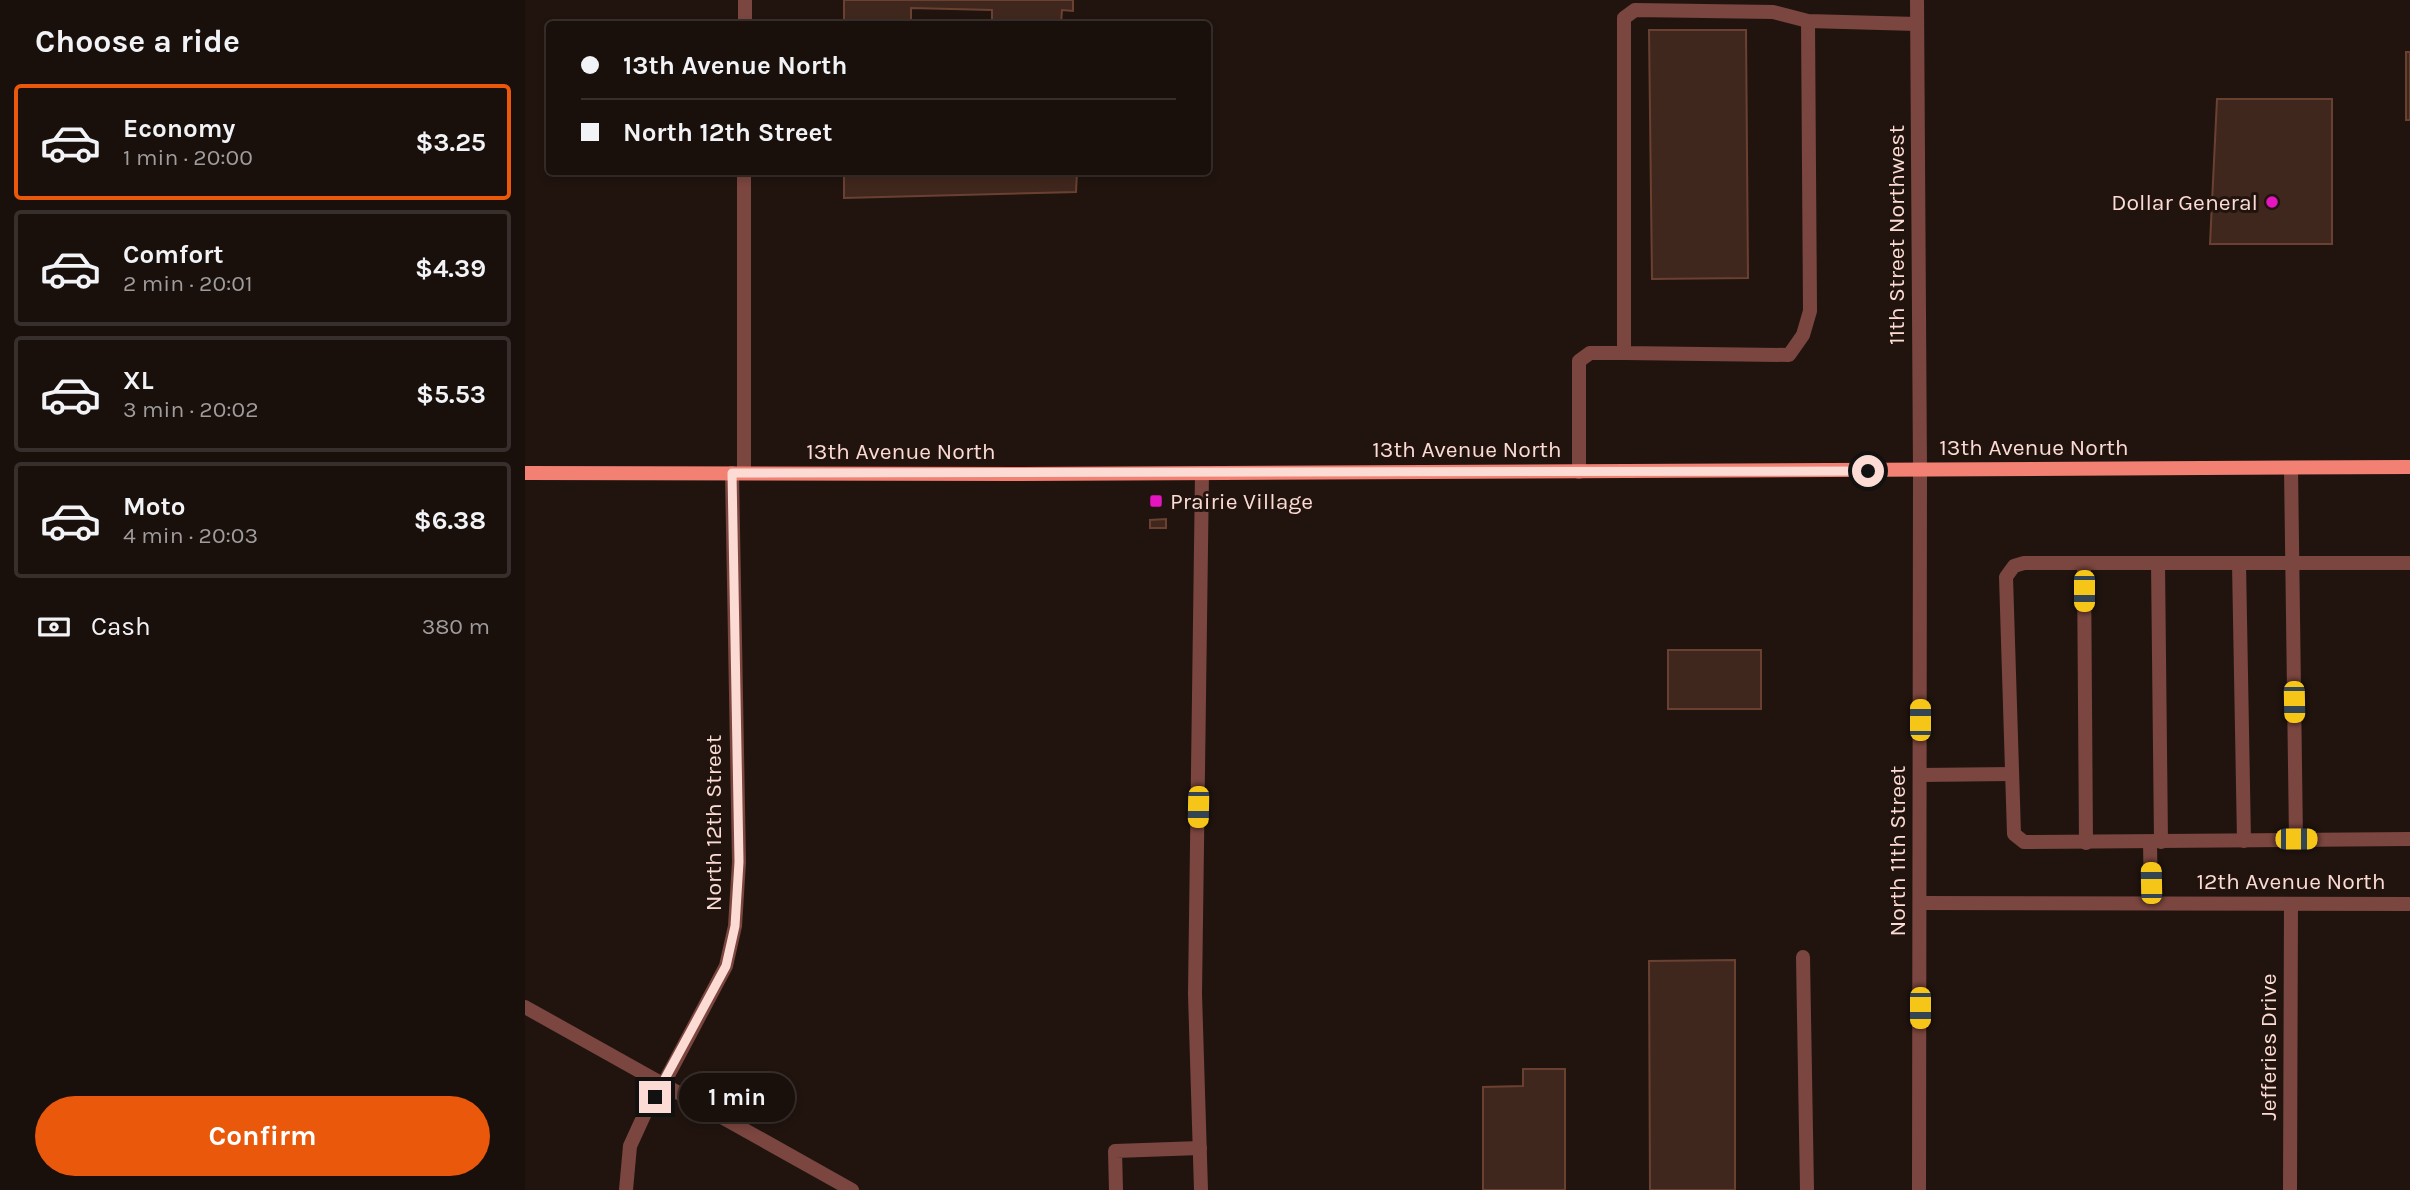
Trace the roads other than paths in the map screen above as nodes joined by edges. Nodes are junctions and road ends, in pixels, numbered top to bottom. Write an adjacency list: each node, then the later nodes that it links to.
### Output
1 (745, 0): 3 (street)
2 (1917, 0): 5 (street, 11th Street Northwest)
3 (745, 21)
4 (1808, 22): 5 (street); 7 (street); 7 (street)
5 (1917, 24): 10 (street, 11th Street Northwest)
6 (744, 175): 12 (street, North 12th Street)
7 (1624, 353): 11 (street)
8 (2410, 467): 9 (main road, 13th Avenue North)
9 (2291, 468): 10 (main road, 13th Avenue North); 19 (street)
10 (1920, 471): 11 (main road, 13th Avenue North); 21 (street, North 11th Street)
11 (1579, 472): 13 (main road, 13th Avenue North)
12 (738, 473): 13 (main road, 13th Avenue North); 14 (main road, 13th Avenue North); 33 (street, North 12th Street)
13 (1202, 473): 34 (street)
14 (525, 474)
15 (2084, 563): 16 (street); 20 (street); 26 (street)
16 (2158, 563): 17 (street); 25 (street)
17 (2239, 563): 19 (street); 24 (street)
18 (2410, 563): 19 (street)
19 (2292, 564): 22 (street)
20 (2012, 774): 21 (street); 26 (street)
21 (1920, 775): 27 (street, North 11th Street)
22 (2296, 839): 23 (street); 24 (street)
23 (2410, 839)
24 (2245, 841): 25 (street)
25 (2155, 842): 26 (street); 28 (street)
26 (2086, 843)
27 (1920, 904): 28 (street, 12th Avenue North); 40 (street, North 11th Street)
28 (2151, 904): 29 (street, 12th Avenue North)
29 (2291, 904): 30 (street, 12th Avenue North); 41 (street, Jefferies Drive)
30 (2410, 904)
31 (1803, 957): 39 (street)
32 (525, 1007): 33 (street)
33 (664, 1083): 35 (street, North 12th Street); 36 (street)
34 (1200, 1148): 37 (street); 38 (street)
35 (626, 1190)
36 (852, 1190)
37 (1116, 1190)
38 (1201, 1190)
39 (1807, 1190)
40 (1919, 1190)
41 (2290, 1190)

